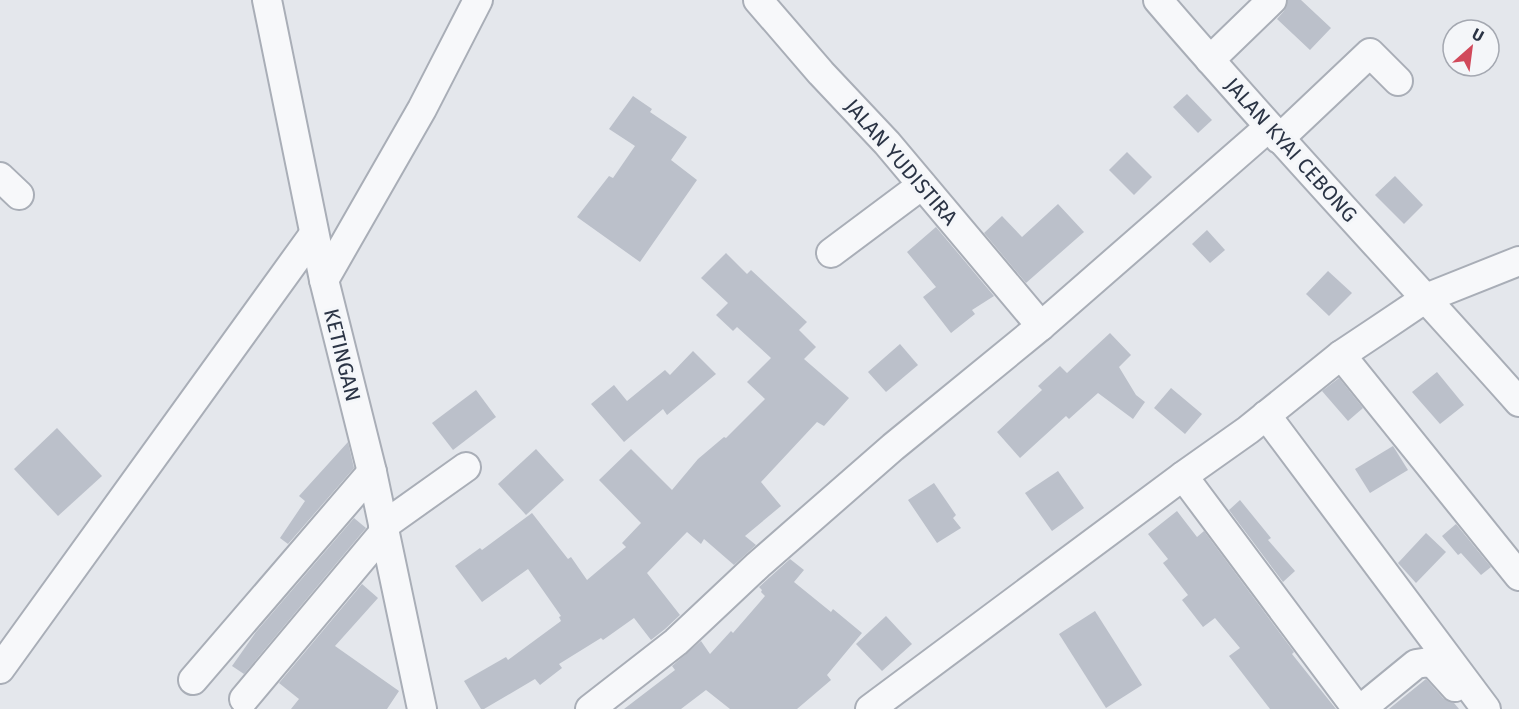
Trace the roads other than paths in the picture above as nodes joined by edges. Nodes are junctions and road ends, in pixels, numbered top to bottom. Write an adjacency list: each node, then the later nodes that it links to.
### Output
1 (267, 0): 10 (street, KETINGAN)
2 (478, 0): 13 (street)
3 (758, 0): 9 (street, JALAN YUDISTIRA)
4 (1158, 0): 6 (street, JALAN KYAI CEBONG)
5 (1272, 0): 6 (street)
6 (1209, 60): 8 (street, JALAN KYAI CEBONG)
7 (1398, 81): 8 (street)
8 (1274, 133): 14 (street, JALAN KYAI CEBONG); 15 (street)
9 (922, 185): 11 (street); 15 (street, JALAN YUDISTIRA)
10 (314, 234): 13 (street, KETINGAN); 24 (street)
11 (831, 253)
12 (1519, 261): 14 (street)
13 (324, 280): 20 (street, KETINGAN)
14 (1426, 298): 16 (street); 17 (street, JALAN KYAI CEBONG)
15 (1041, 326): 28 (street)
16 (1341, 355): 18 (street); 23 (street)
17 (1519, 402)
18 (1266, 415): 21 (street); 32 (street)
19 (466, 467): 22 (street)
20 (372, 472): 22 (street, KETINGAN); 25 (street)
21 (1183, 476): 29 (street); 30 (street)
22 (383, 529): 26 (street); 27 (street, KETINGAN)
23 (1519, 576)
24 (0, 669)
25 (193, 680)
26 (244, 699)
27 (422, 709)
28 (590, 709)
29 (870, 709)
30 (1359, 709): 31 (street)
31 (1473, 709)
32 (1486, 709)

